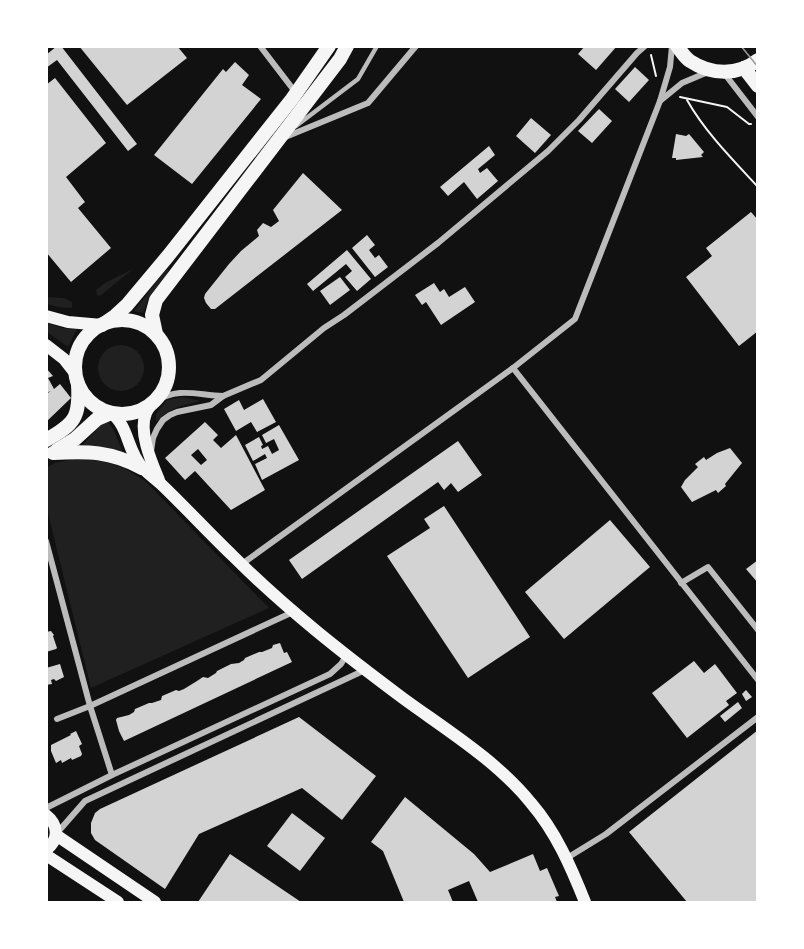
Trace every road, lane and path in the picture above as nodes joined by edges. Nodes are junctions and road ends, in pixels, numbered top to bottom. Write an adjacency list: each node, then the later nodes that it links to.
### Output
1 (260, 46): 15 (street)
2 (329, 46): 15 (main road)
3 (347, 46): 19 (main road)
4 (376, 46): 19 (lane)
5 (416, 46): 19 (street)
6 (646, 46): 12 (path); 27 (street)
7 (672, 46): 12 (street)
8 (677, 46): 11 (main road)
9 (758, 60): 10 (main road)
10 (744, 68): 11 (main road); 13 (main road)
11 (717, 72): 14 (street); 18 (street)
12 (664, 86): 17 (street)
13 (758, 86)
14 (671, 92): 16 (path); 17 (street)
15 (296, 93): 22 (main road)
16 (687, 100): 18 (path); 20 (path)
17 (660, 101): 25 (street)
18 (756, 121)
19 (277, 140): 23 (main road)
20 (758, 187)
21 (46, 316): 22 (main road)
22 (102, 325): 23 (main road); 26 (main road)
23 (156, 334): 28 (main road)
24 (46, 345): 26 (main road)
25 (513, 368): 33 (street); 34 (street)
26 (76, 378): 29 (main road); 30 (main road)
27 (223, 396): 28 (street); 31 (street)
28 (155, 401): 29 (main road); 31 (main road)
29 (111, 413): 30 (main road); 31 (main road)
30 (49, 449): 31 (main road)
31 (146, 463): 33 (main road)
32 (46, 542): 40 (street)
33 (242, 565): 35 (main road)
34 (681, 583): 36 (street); 39 (street)
35 (293, 612): 37 (main road); 40 (street)
36 (758, 630)
37 (346, 656): 38 (main road); 43 (street)
38 (365, 670): 44 (street); 49 (main road)
39 (758, 680)
40 (90, 706): 42 (street); 43 (street)
41 (758, 717): 49 (street)
42 (57, 719)
43 (111, 775): 44 (lane); 45 (street)
44 (111, 788): 47 (street)
45 (46, 808)
46 (46, 815): 47 (main road)
47 (56, 835): 48 (main road); 51 (main road)
48 (46, 852): 50 (main road)
49 (567, 858): 52 (main road)
50 (118, 903)
51 (155, 903)
52 (585, 903)

